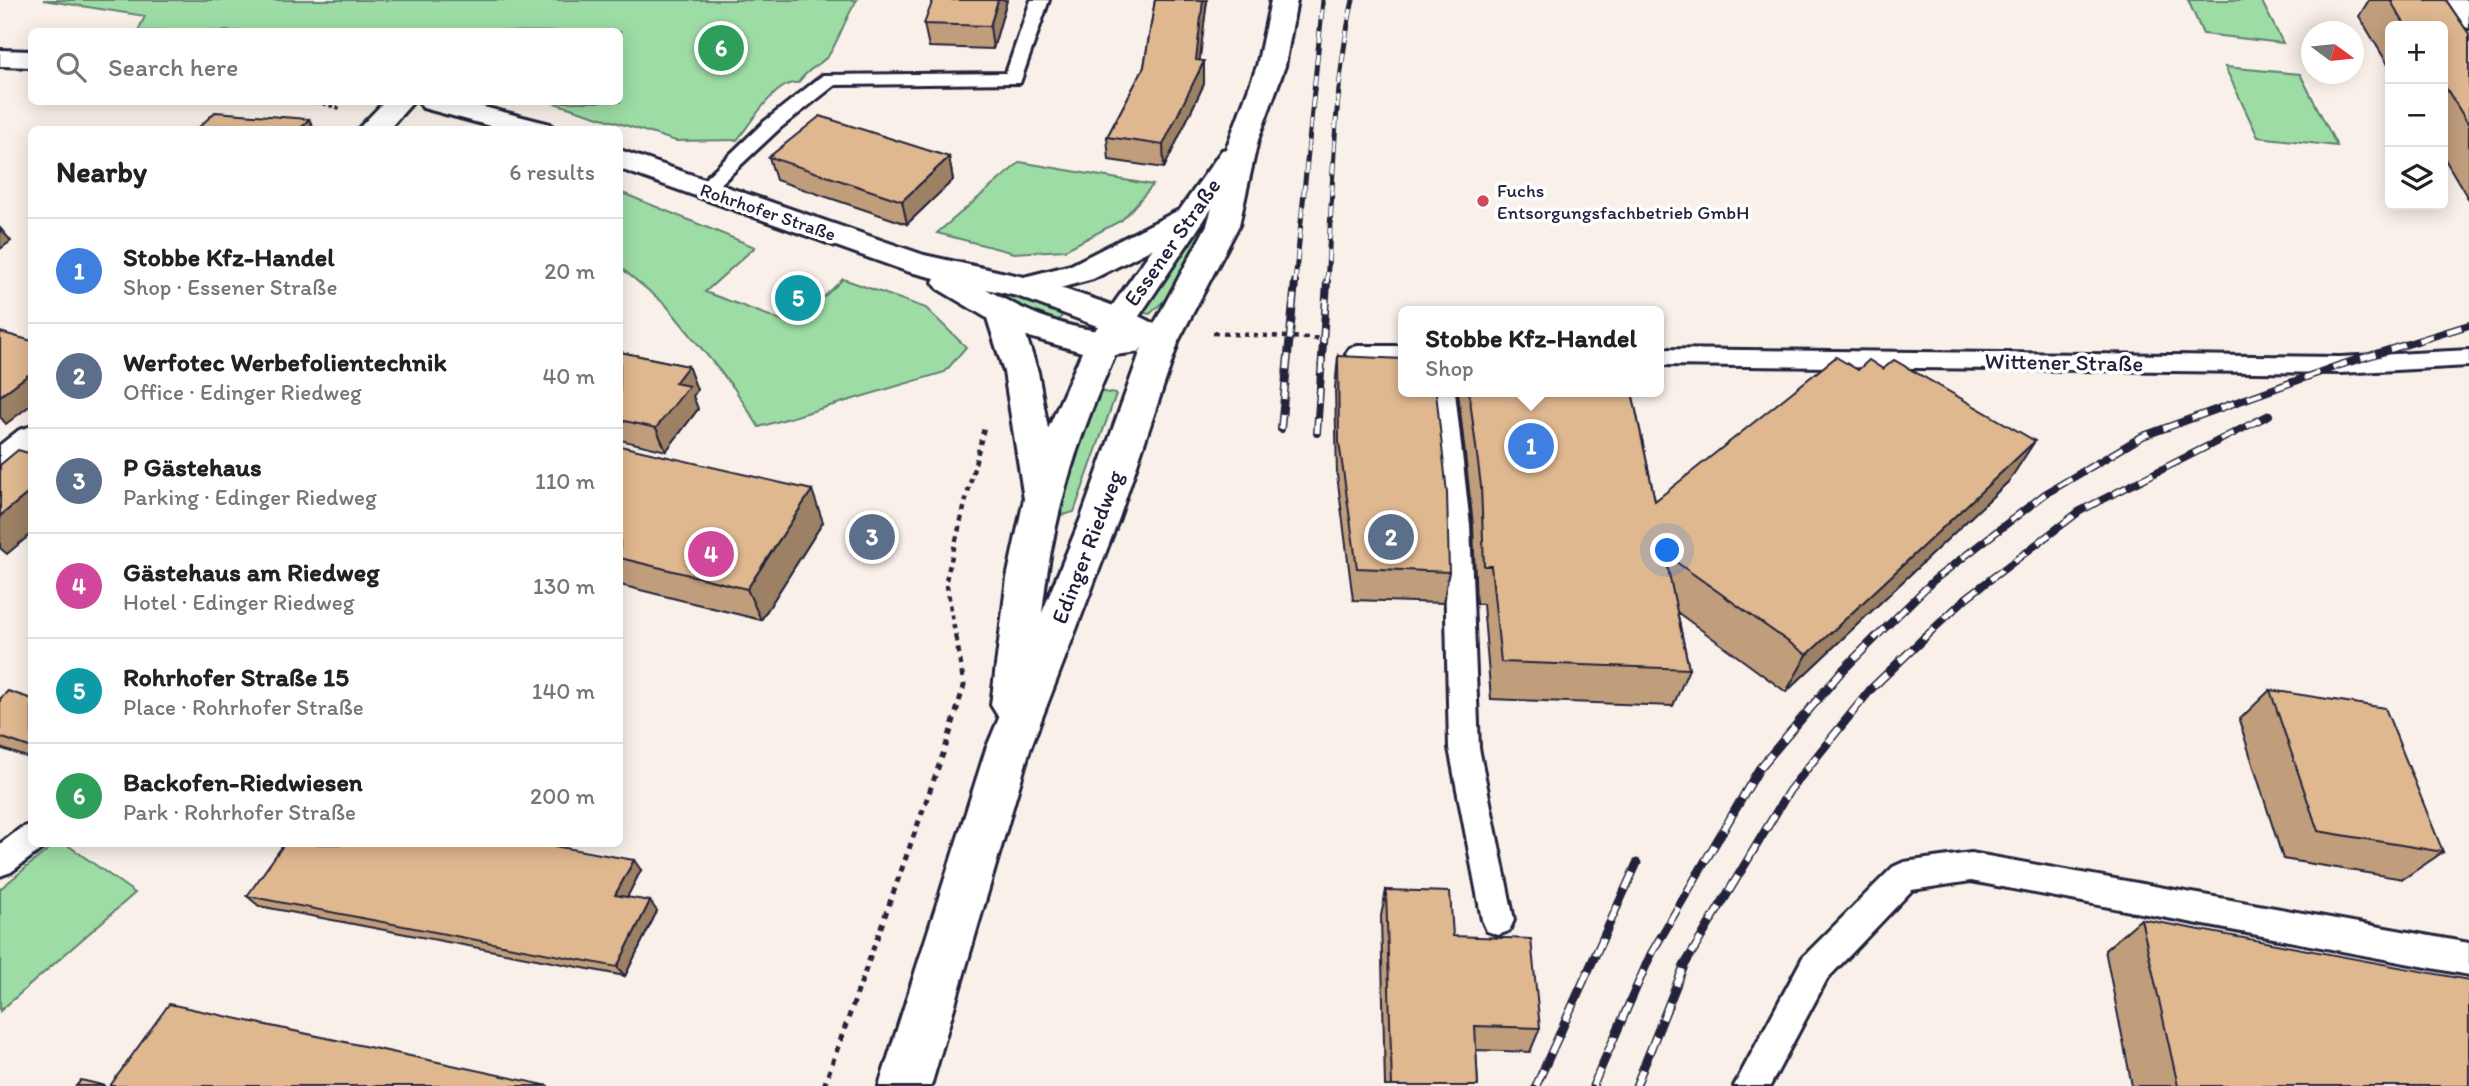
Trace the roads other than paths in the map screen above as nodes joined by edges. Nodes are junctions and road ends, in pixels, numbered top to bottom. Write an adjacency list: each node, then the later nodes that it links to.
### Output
1 (1040, 0): 13 (lane)
2 (1284, 0): 11 (main road, Essener Straße)
3 (2455, 0): 4 (main road)
4 (2469, 20)
5 (0, 58): 6 (main road)
6 (28, 59)
7 (396, 105): 9 (main road)
8 (444, 105): 10 (main road)
9 (375, 126)
10 (525, 126)
11 (1243, 140): 14 (main road, Essener Straße); 17 (main road, Essener Straße)
12 (623, 160): 13 (main road, Rohrhofer Straße)
13 (704, 189): 15 (main road, Rohrhofer Straße)
14 (1188, 218): 15 (main road); 16 (main road, Essener Straße)
15 (1013, 300): 16 (main road, Rohrhofer Straße); 25 (main road)
16 (1110, 332): 17 (main road, Rohrhofer Straße); 25 (main road, Edinger Riedweg)
17 (1161, 343): 26 (main road, Edinger Riedweg)
18 (1358, 354): 19 (lane)
19 (1398, 354)
20 (1664, 357): 21 (lane, Wittener Straße)
21 (2469, 358)
22 (1444, 397): 29 (lane)
23 (28, 442): 24 (main road)
24 (0, 464)
25 (1041, 503): 26 (main road, Edinger Riedweg)
26 (1008, 749): 31 (main road, Edinger Riedweg)
27 (28, 841): 28 (lane)
28 (0, 862)
29 (1498, 920)
30 (2469, 959): 32 (lane)
31 (905, 1086)
32 (1751, 1086)

